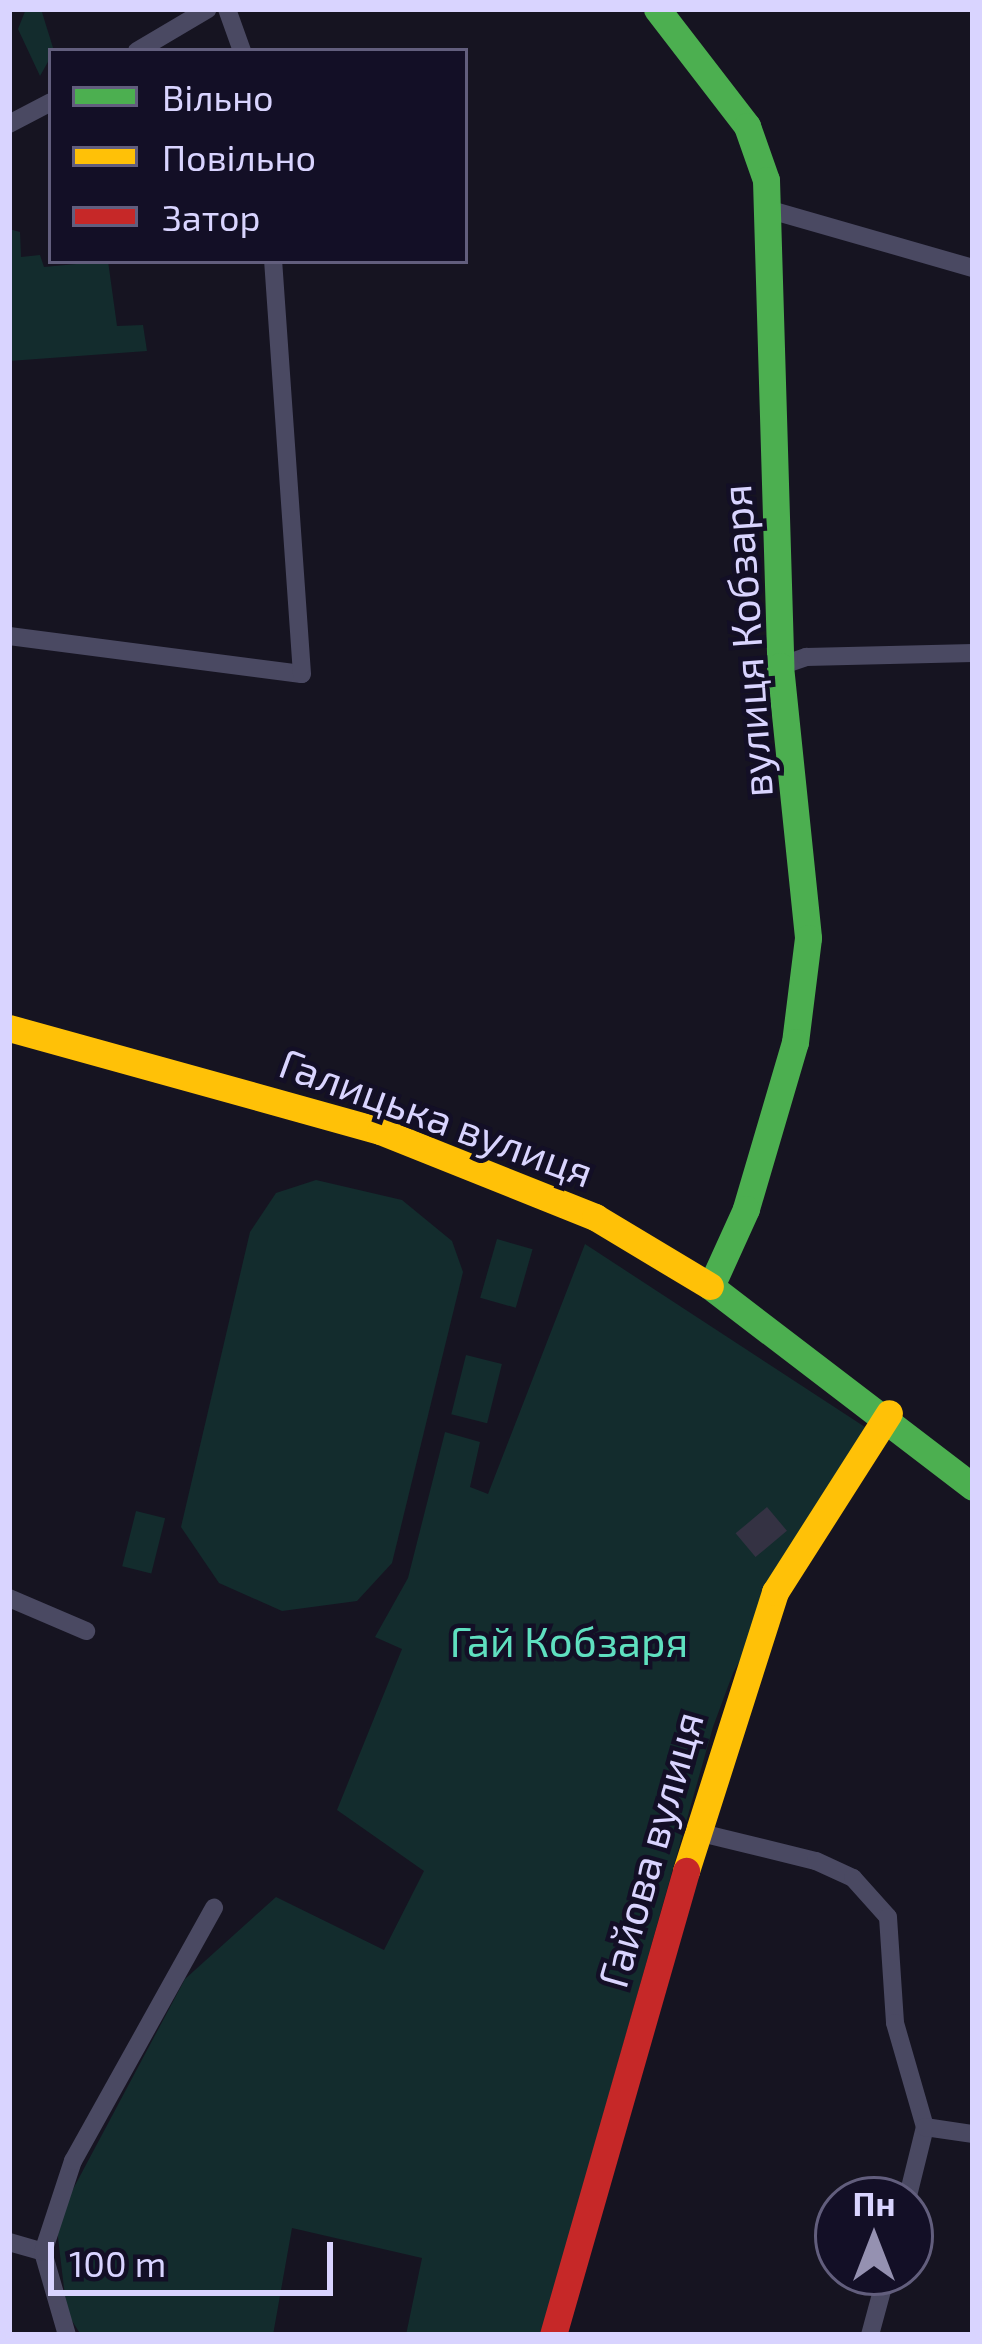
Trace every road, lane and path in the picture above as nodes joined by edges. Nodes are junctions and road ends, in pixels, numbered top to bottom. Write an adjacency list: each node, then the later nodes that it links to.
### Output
1 (208, 9): 4 (street)
2 (227, 9): 5 (street)
3 (656, 9): 8 (street, вулиця Кобзаря)
4 (142, 48)
5 (241, 48)
6 (48, 104): 7 (street)
7 (9, 124)
8 (766, 208): 10 (street); 13 (street, вулиця Кобзаря)
9 (272, 264): 11 (street)
10 (973, 268)
11 (9, 636)
12 (973, 653): 13 (street)
13 (780, 666): 15 (street, вулиця Кобзаря)
14 (9, 1028): 15 (street, Галицька вулиця)
15 (711, 1286): 16 (street, Галицька вулиця)
16 (889, 1413): 17 (street, Галицька вулиця); 20 (street, Гайова вулиця)
17 (973, 1486)
18 (9, 1598): 19 (street)
19 (86, 1631)
20 (697, 1832): 22 (street); 29 (street, Гайова вулиця)
21 (214, 1908): 26 (street)
22 (925, 2127): 23 (street); 24 (street)
23 (973, 2134)
24 (914, 2176)
25 (9, 2242): 26 (street)
26 (43, 2252): 28 (street)
27 (881, 2296): 30 (street)
28 (67, 2335)
29 (553, 2335)
30 (870, 2335)

